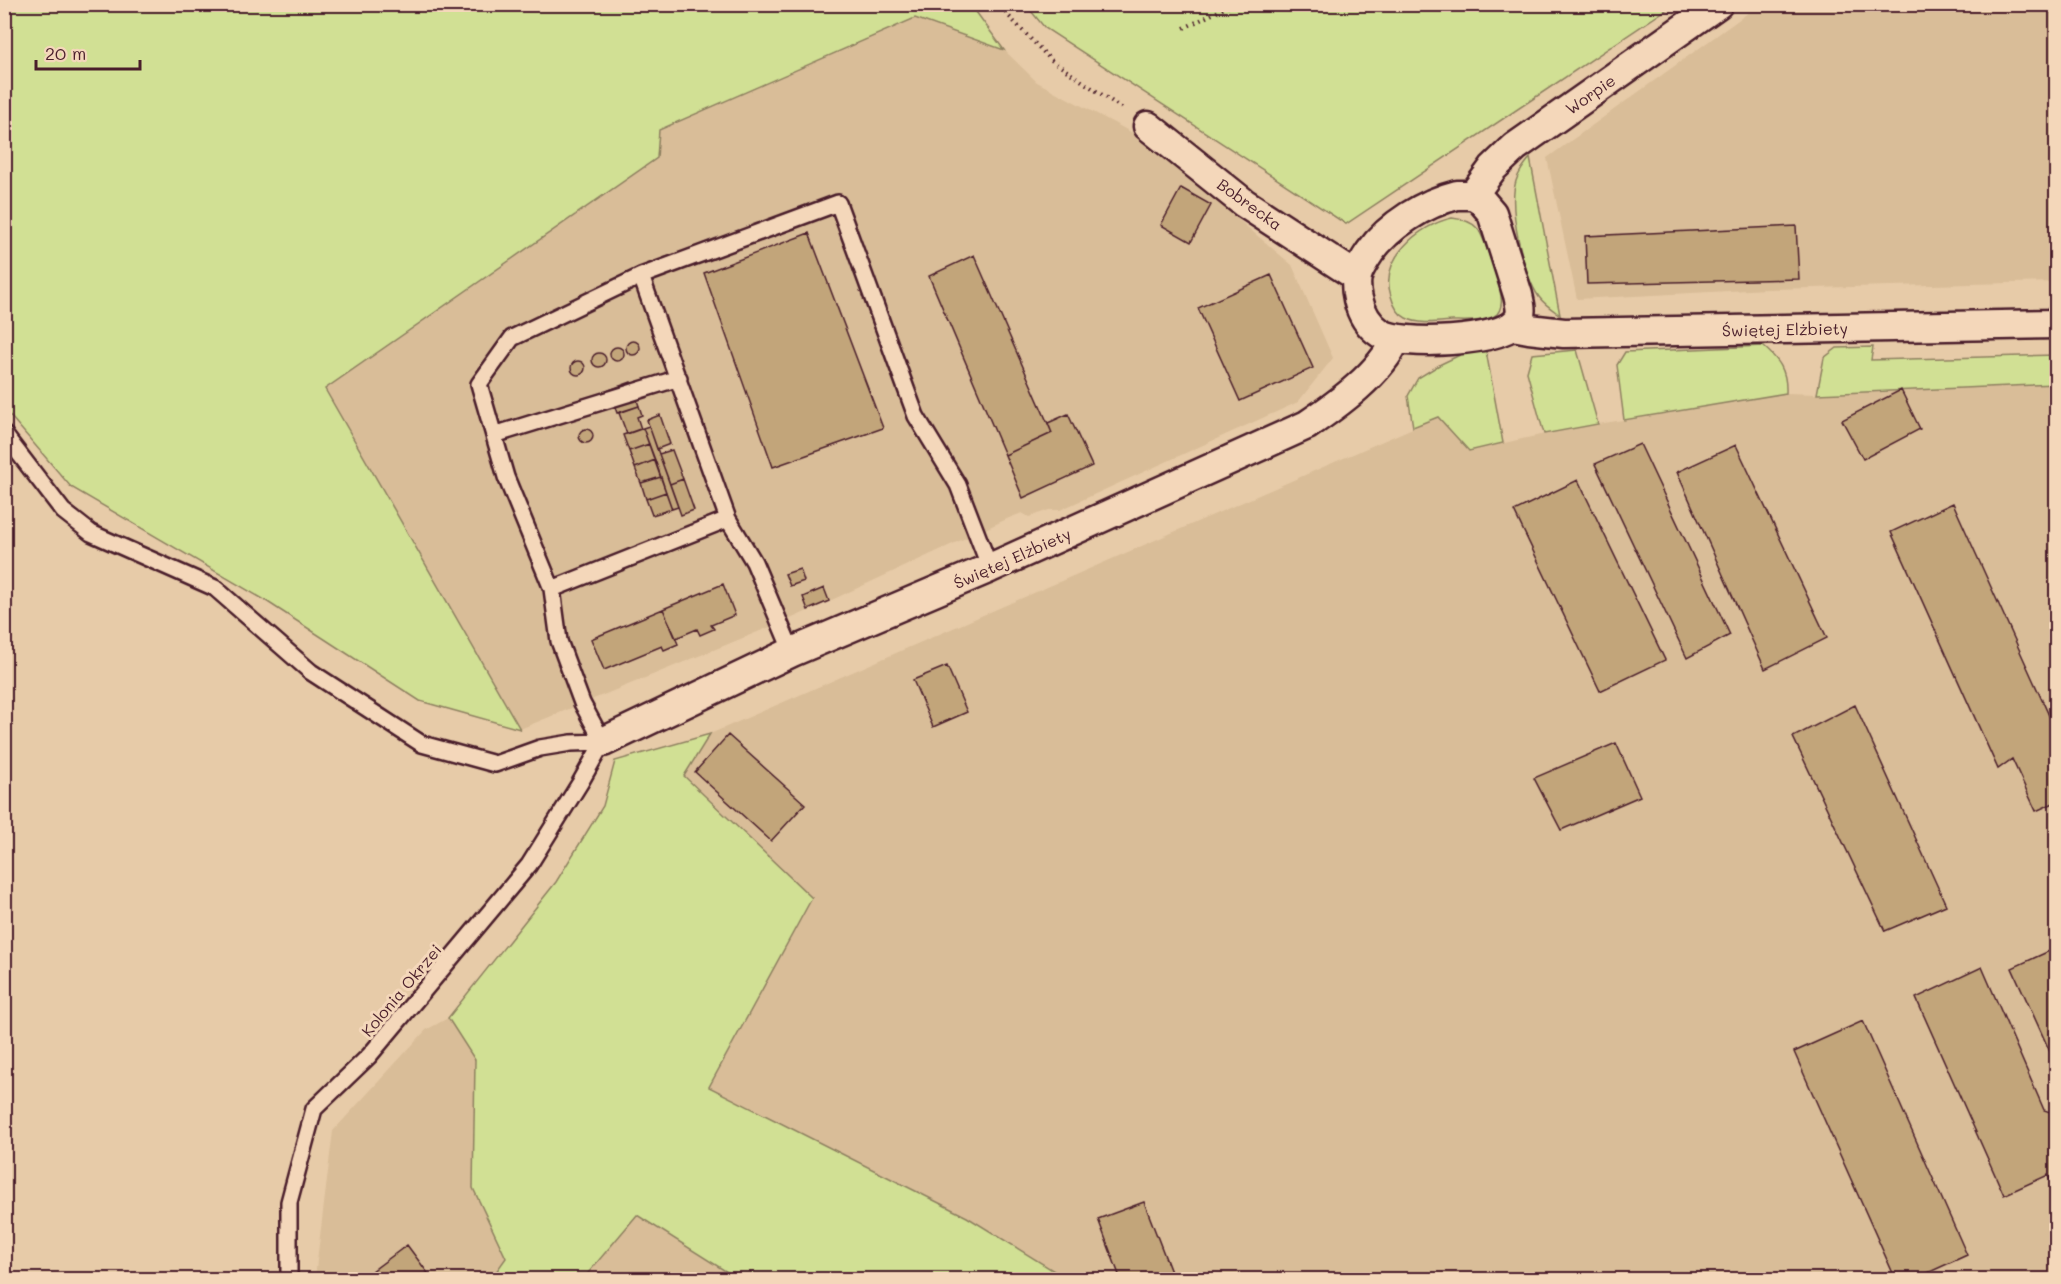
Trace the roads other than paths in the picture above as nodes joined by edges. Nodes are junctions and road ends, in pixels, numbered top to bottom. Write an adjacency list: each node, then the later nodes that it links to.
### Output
1 (1718, 4): 3 (street, Worpie)
2 (1148, 126): 5 (street, Bobrecka)
3 (1473, 195): 5 (street); 7 (street)
4 (641, 276): 9 (lane); 11 (lane); 13 (lane)
5 (1356, 276): 8 (street)
6 (2056, 324): 7 (street, Świętej Elżbiety)
7 (1513, 326): 8 (street)
8 (1396, 339): 13 (street, Świętej Elżbiety)
9 (679, 378): 11 (lane); 12 (lane)
10 (4, 434): 16 (lane)
11 (494, 435): 14 (lane)
12 (728, 519): 14 (lane); 15 (lane)
13 (990, 568): 15 (street, Świętej Elżbiety)
14 (552, 589): 16 (lane)
15 (792, 652): 16 (street, Świętej Elżbiety)
16 (603, 742): 17 (lane, Kolonia Okrzei)
17 (289, 1280)

